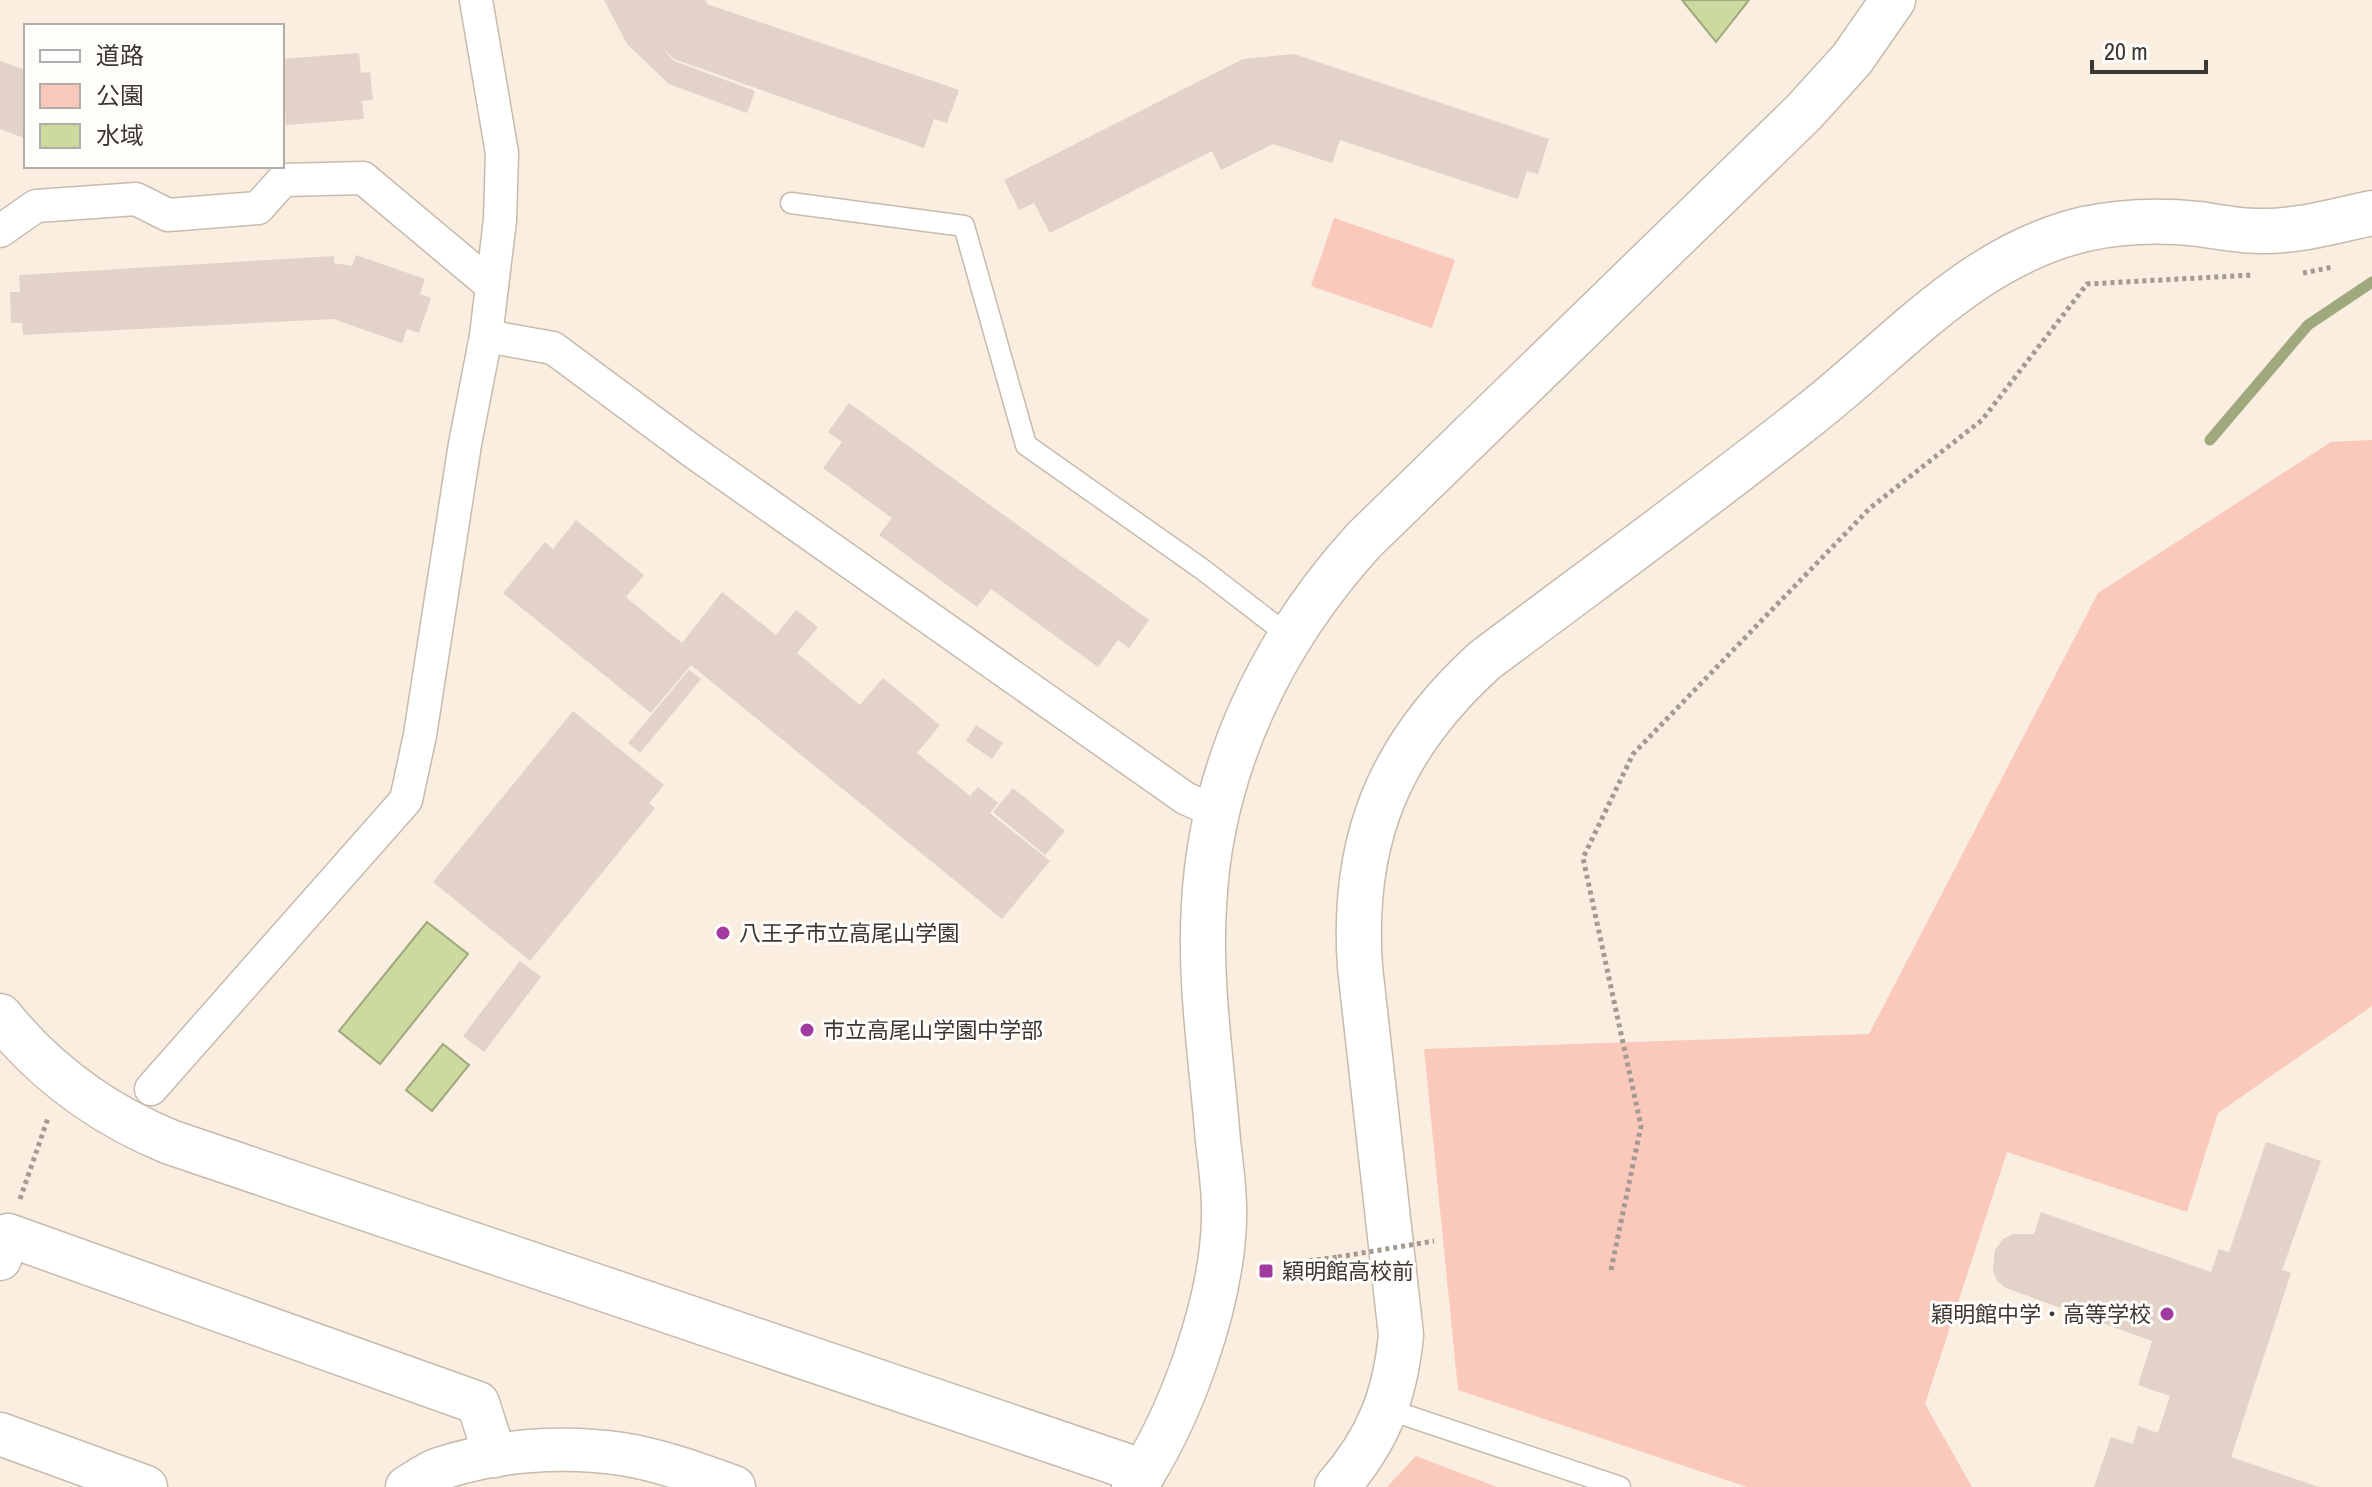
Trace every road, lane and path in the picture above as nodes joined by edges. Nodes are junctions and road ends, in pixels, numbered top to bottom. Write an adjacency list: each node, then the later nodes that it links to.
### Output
1 (476, 0): 9 (street)
2 (1893, 0): 11 (street)
3 (791, 203): 11 (lane)
4 (2372, 213): 21 (street)
5 (0, 231): 9 (street)
6 (2345, 264): 7 (path)
7 (2302, 273)
8 (2256, 275): 20 (path)
9 (492, 286): 10 (street)
10 (486, 336): 12 (street); 14 (street)
11 (1289, 636): 12 (street)
12 (1217, 813): 24 (street)
13 (0, 1016): 24 (street)
14 (151, 1089)
15 (50, 1113): 16 (path)
16 (28, 1175)
17 (1434, 1241): 19 (path, bridge)
18 (0, 1259): 23 (street)
19 (1293, 1263)
20 (1611, 1270)
21 (1405, 1415): 28 (street); 29 (lane)
22 (0, 1434): 25 (street)
23 (495, 1456): 26 (street); 27 (street)
24 (1139, 1480)
25 (146, 1487)
26 (407, 1487)
27 (734, 1487)
28 (1337, 1487)
29 (1620, 1487)

